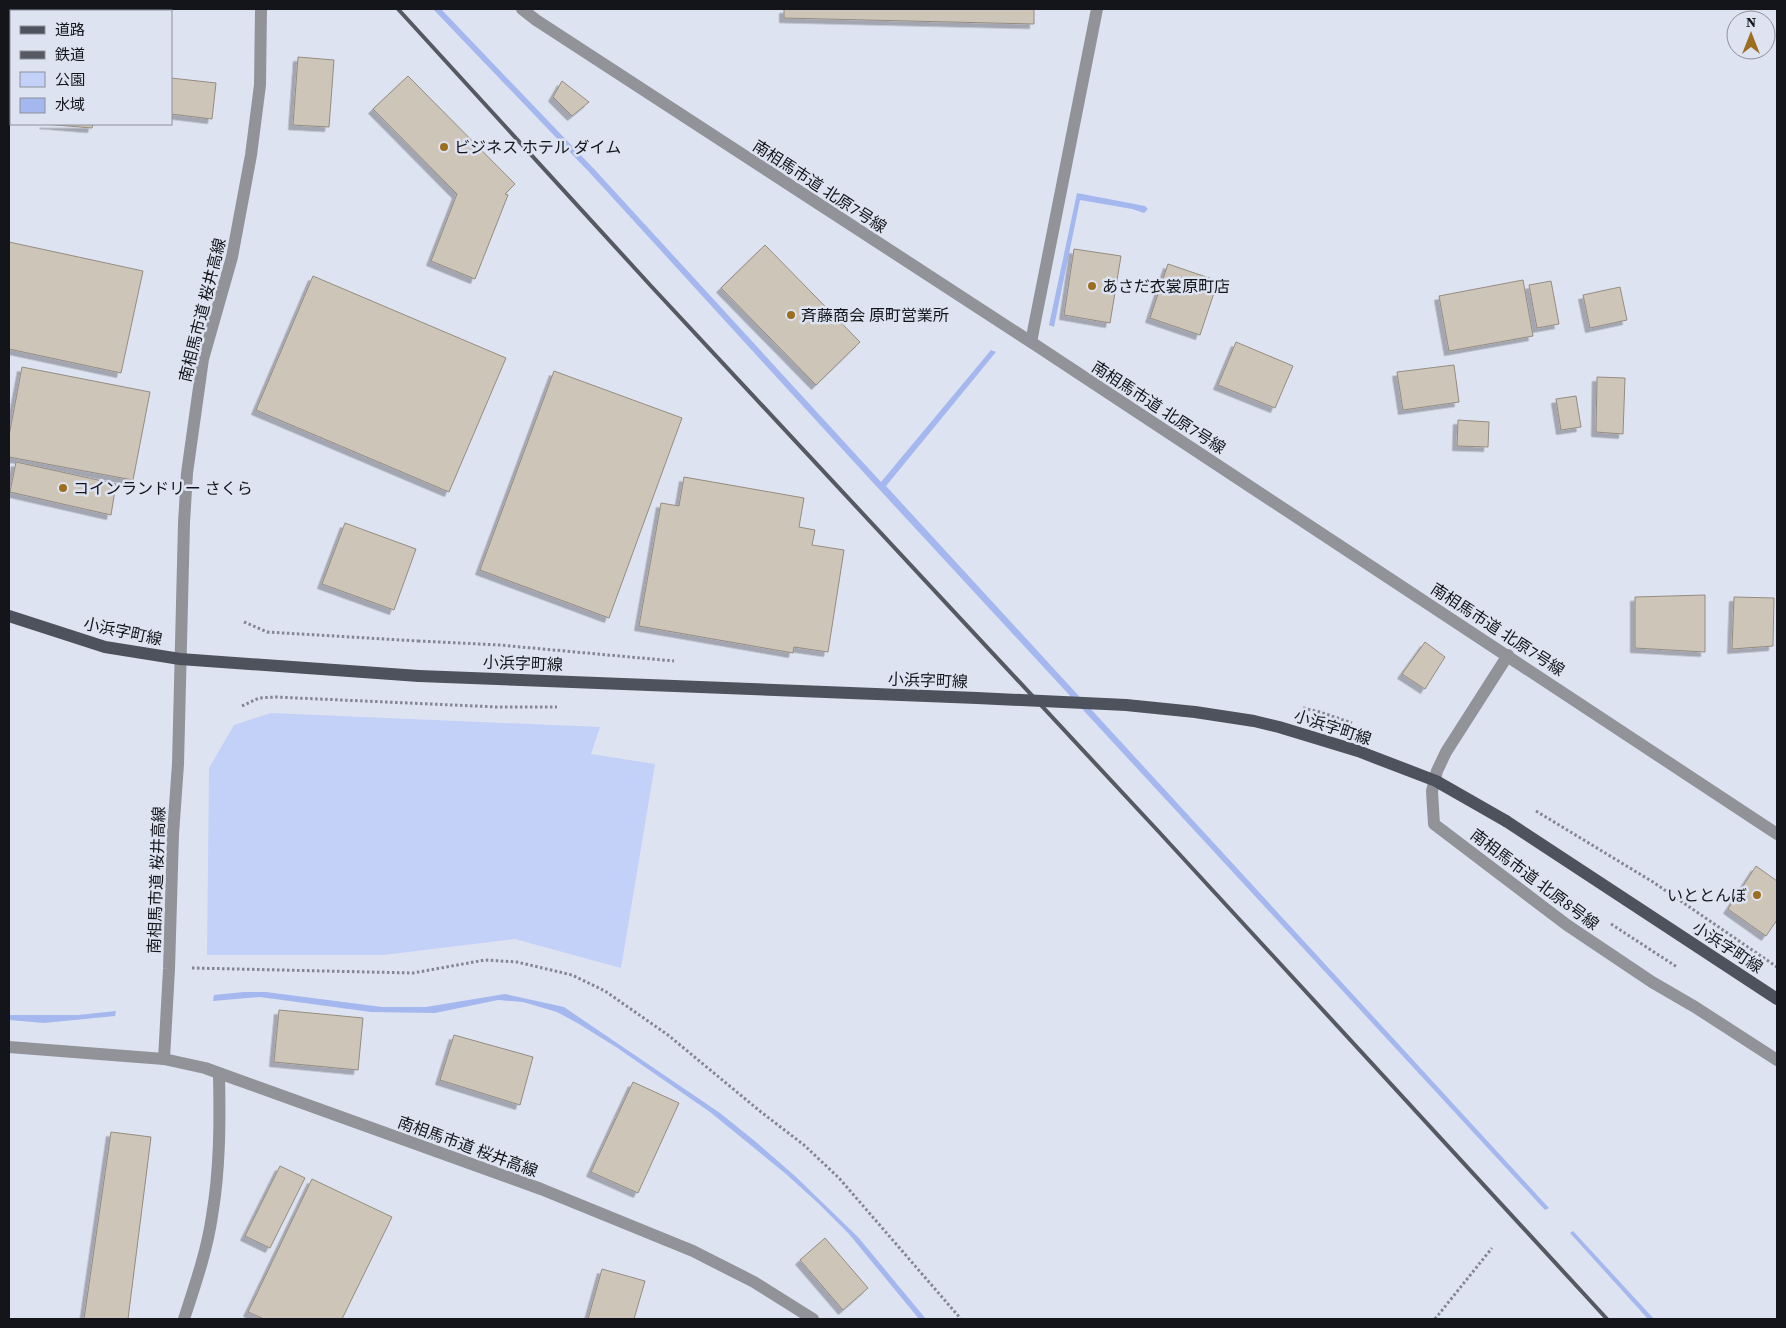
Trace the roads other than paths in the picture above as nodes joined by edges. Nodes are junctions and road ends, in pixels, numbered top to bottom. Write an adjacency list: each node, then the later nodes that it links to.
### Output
1 (261, 9): 7 (street, 南相馬市道 桜井高線)
2 (522, 9): 4 (street, 南相馬市道 北原7号線)
3 (1097, 9): 4 (street)
4 (1031, 342): 6 (street, 南相馬市道 北原7号線)
5 (9, 616): 7 (main road, 小浜字町線)
6 (1508, 655): 8 (street, 南相馬市道 北原7号線); 12 (street, 南相馬市道 北原8号線)
7 (180, 659): 9 (main road, 小浜字町線, bridge); 11 (street, 南相馬市道 桜井高線)
8 (1777, 834)
9 (1777, 999)
10 (9, 1047): 11 (street)
11 (164, 1059): 13 (street, 南相馬市道 桜井高線)
12 (1777, 1060)
13 (219, 1074): 14 (street); 15 (street, 南相馬市道 桜井高線)
14 (184, 1319)
15 (812, 1319)

